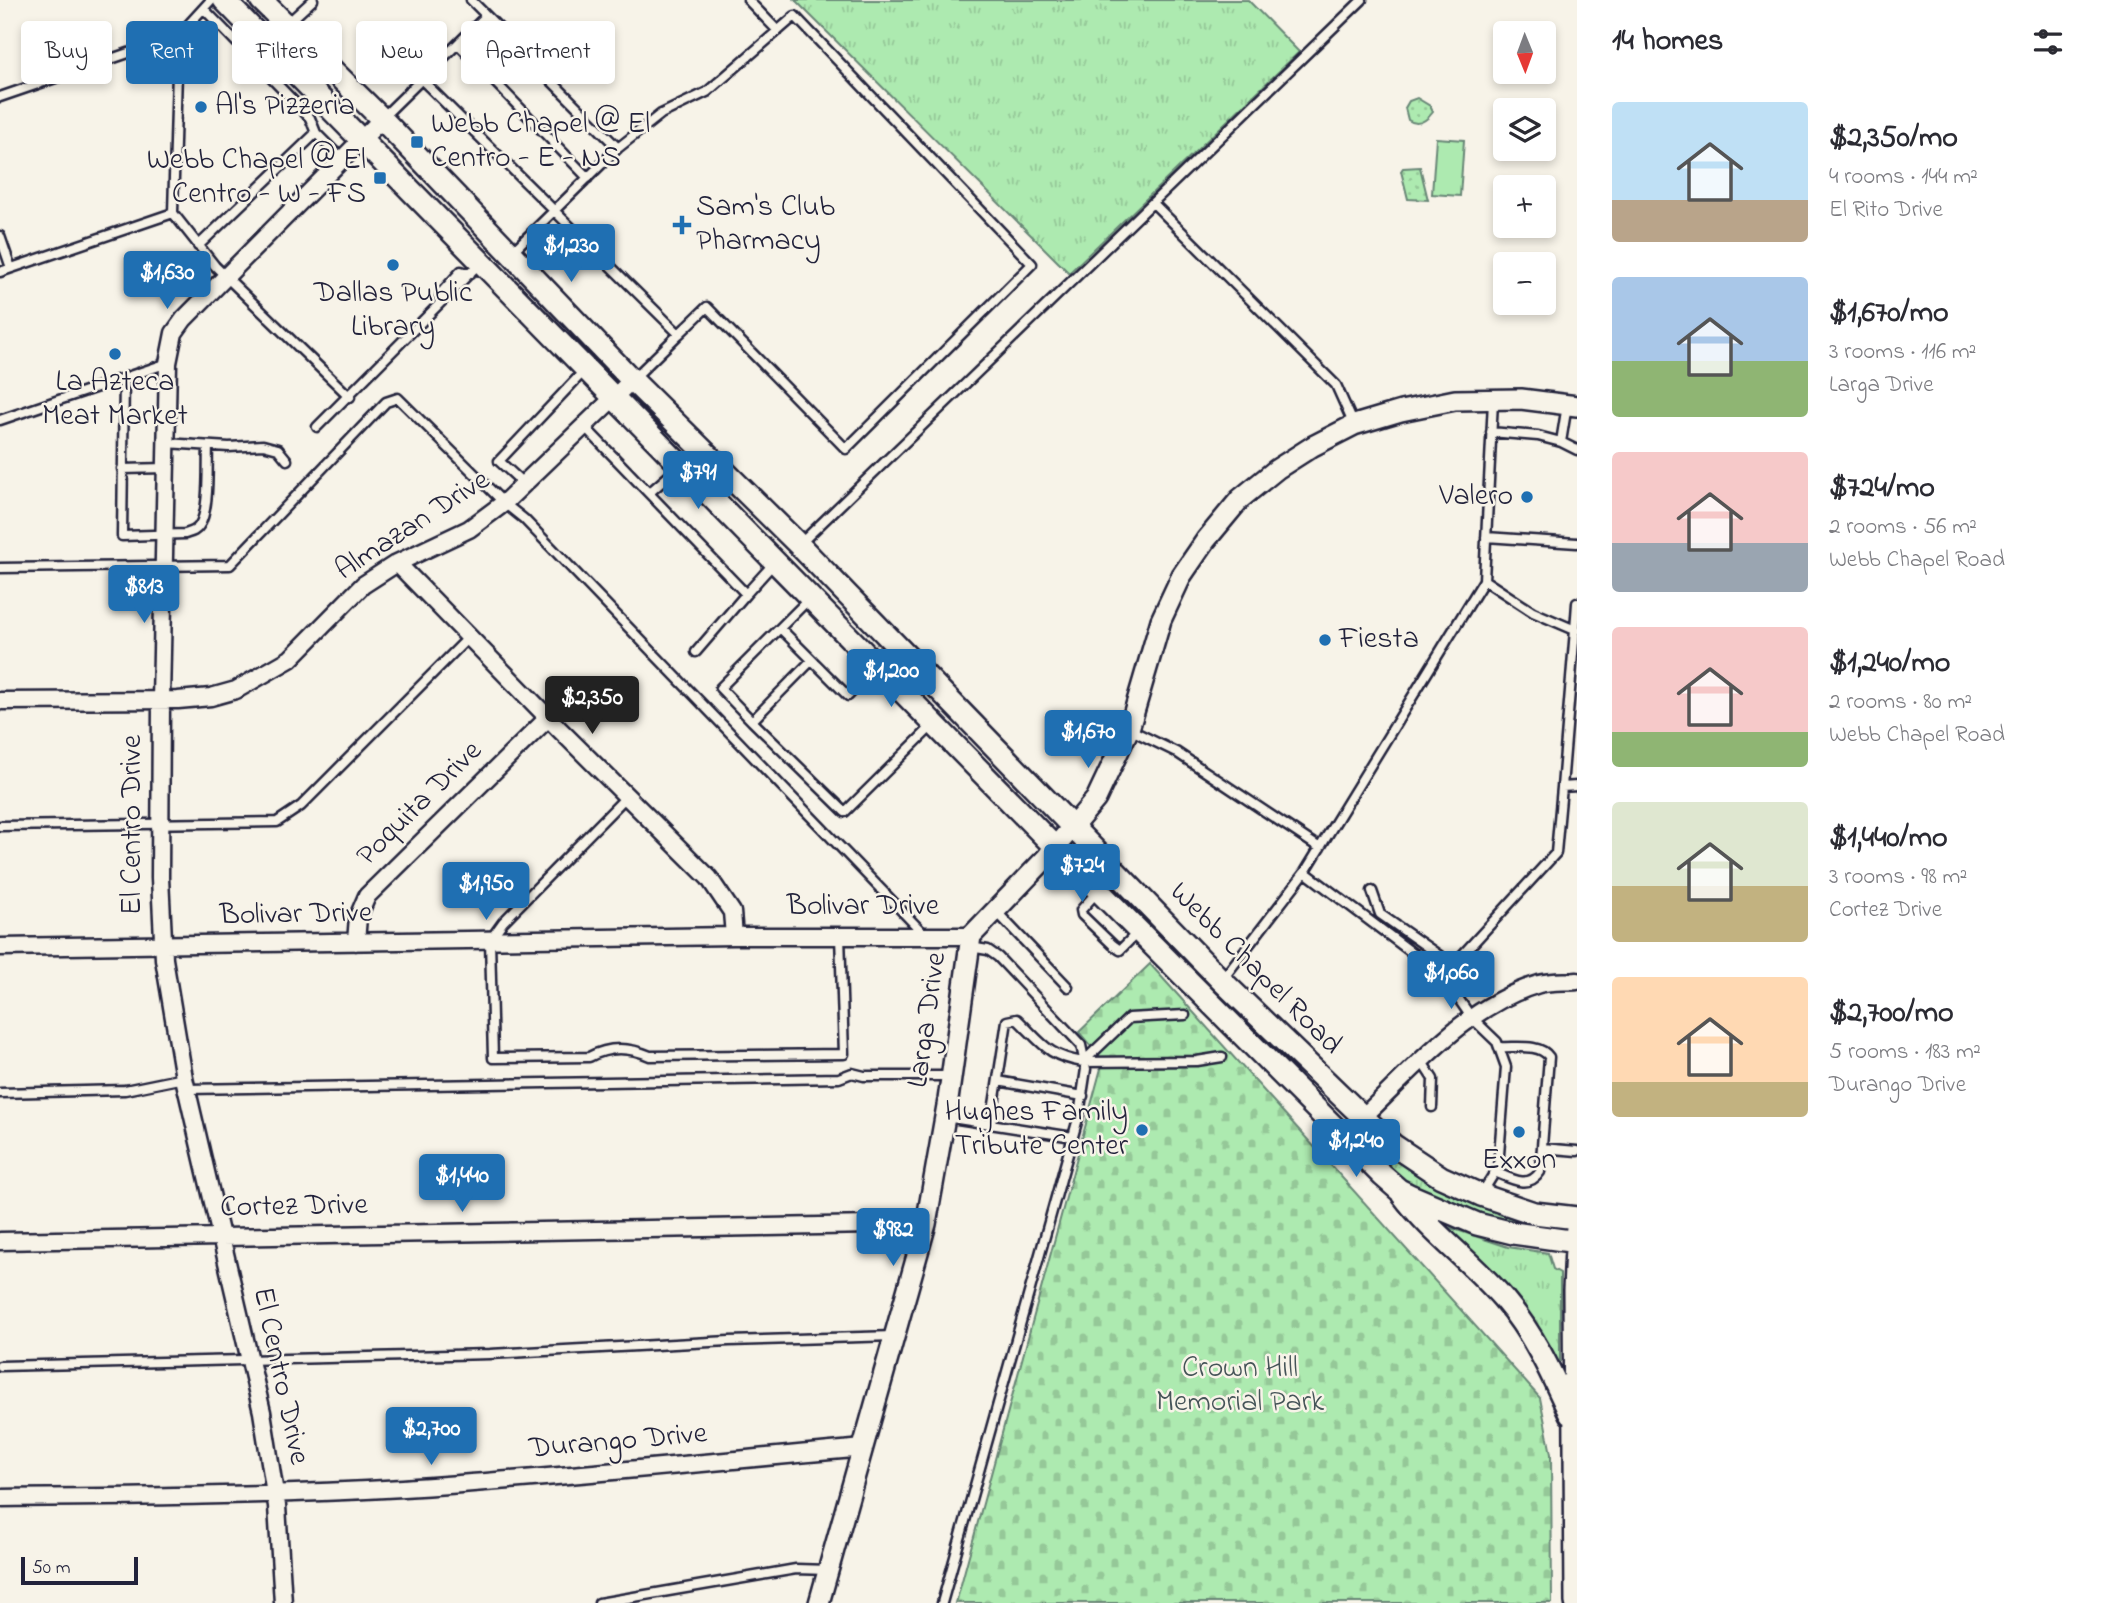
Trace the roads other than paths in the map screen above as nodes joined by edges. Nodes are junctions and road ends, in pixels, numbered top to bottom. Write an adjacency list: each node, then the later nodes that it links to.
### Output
1 (212, 0): 8 (lane)
2 (224, 0): 24 (main road, Webb Chapel Road)
3 (261, 0): 11 (main road, Webb Chapel Road)
4 (313, 0): 12 (lane)
5 (471, 0): 9 (lane)
6 (748, 0): 13 (lane)
7 (1362, 0): 28 (lane)
8 (204, 9): 10 (lane); 23 (lane)
9 (486, 16): 14 (lane); 25 (lane)
10 (192, 21)
11 (282, 21)
12 (290, 21)
13 (778, 31): 25 (lane); 38 (lane)
14 (458, 44): 16 (lane); 27 (lane)
15 (126, 54): 21 (lane)
16 (447, 55)
17 (342, 80): 22 (main road, Webb Chapel Road)
18 (177, 84): 30 (lane)
19 (418, 84): 22 (lane)
20 (426, 84): 29 (lane)
21 (0, 97)
22 (382, 119): 24 (street, El Centro Drive); 33 (main road, Webb Chapel Road)
23 (316, 133): 26 (lane); 32 (lane)
24 (361, 139): 26 (street, El Centro Drive); 35 (main road, Webb Chapel Road)
25 (618, 148): 27 (lane)
26 (342, 159): 37 (street, El Centro Drive)
27 (588, 178): 29 (lane)
28 (1153, 203): 48 (lane); 66 (lane)
29 (554, 211): 33 (lane); 38 (lane)
30 (173, 213): 32 (lane); 34 (lane)
31 (0, 236): 34 (lane)
32 (198, 246): 37 (lane)
33 (512, 252): 42 (main road, Webb Chapel Road)
34 (11, 268): 36 (lane)
35 (476, 268): 40 (main road, Webb Chapel Road); 43 (lane)
36 (0, 272)
37 (226, 276): 39 (street, El Centro Drive); 43 (lane)
38 (679, 334): 42 (lane)
39 (168, 363): 41 (lane); 53 (street, El Centro Drive)
40 (587, 369): 44 (main road, Webb Chapel Road); 60 (lane)
41 (124, 378): 47 (lane); 59 (lane)
42 (632, 380): 44 (street, Almazan Drive); 66 (main road, Webb Chapel Road)
43 (350, 397): 50 (lane)
44 (614, 397): 49 (street, Almazan Drive); 57 (main road, Webb Chapel Road)
45 (1493, 398): 46 (street, Larga Drive); 48 (street, Larga Drive); 51 (lane)
46 (1572, 405): 52 (lane)
47 (0, 420)
48 (1354, 425): 87 (street, Larga Drive)
49 (584, 426): 60 (street, Almazan Drive); 61 (lane)
50 (317, 428)
51 (1491, 432): 52 (lane); 64 (lane)
52 (1561, 442): 55 (lane)
53 (166, 443): 54 (lane); 58 (street, El Centro Drive)
54 (208, 446): 56 (lane); 63 (lane)
55 (1577, 450)
56 (287, 460)
57 (681, 465): 61 (lane); 67 (main road, Webb Chapel Road)
58 (166, 468): 59 (lane); 63 (street, El Centro Drive)
59 (122, 469): 63 (lane)
60 (524, 484): 62 (street, Almazan Drive)
61 (649, 493): 72 (lane)
62 (504, 503): 68 (street, Almazan Drive); 69 (lane); 99 (lane)
63 (164, 535): 69 (street, El Centro Drive)
64 (1486, 537): 65 (lane); 71 (lane)
65 (1577, 543)
66 (799, 545): 78 (main road, Webb Chapel Road)
67 (775, 561): 72 (lane); 73 (main road, Webb Chapel Road)
68 (397, 563): 77 (street); 82 (street, Almazan Drive)
69 (164, 565): 70 (lane); 82 (street, El Centro Drive)
70 (0, 568)
71 (1485, 580): 76 (lane); 95 (lane)
72 (746, 594): 79 (lane)
73 (811, 597): 75 (lane); 81 (main road, Webb Chapel Road)
74 (1577, 603): 76 (lane)
75 (780, 628): 80 (lane); 85 (lane)
76 (1576, 630): 89 (lane)
77 (469, 637): 84 (street); 91 (lane)
78 (896, 646): 81 (main road); 93 (main road, Webb Chapel Road)
79 (696, 652)
80 (812, 660): 81 (lane); 85 (lane)
81 (877, 665): 86 (main road, Webb Chapel Road)
82 (161, 700): 83 (street, Almazan Drive); 91 (street, El Centro Drive)
83 (0, 701)
84 (548, 718): 90 (street); 104 (street, Poquita Drive)
85 (752, 721): 86 (lane)
86 (934, 723): 94 (main road, Webb Chapel Road)
87 (1129, 729): 93 (street, Larga Drive); 95 (lane)
88 (1577, 786): 89 (lane)
89 (1562, 787): 107 (lane)
90 (627, 796): 100 (street); 102 (lane)
91 (160, 822): 92 (lane); 105 (street, El Centro Drive)
92 (0, 826)
93 (1073, 828): 94 (street, Larga Drive); 109 (main road, Webb Chapel Road)
94 (1056, 847): 98 (street, Larga Drive); 112 (main road, Webb Chapel Road)
95 (1320, 848): 96 (lane)
96 (1305, 872): 108 (lane); 109 (lane)
97 (1372, 891): 107 (lane)
98 (995, 910): 103 (street, Larga Drive); 111 (lane)
99 (925, 935): 101 (street, Bolivar Drive); 103 (street, Bolivar Drive)
100 (734, 936): 101 (street, Bolivar Drive); 102 (street, Bolivar Drive)
101 (840, 936): 102 (lane)
102 (490, 940): 104 (street, Bolivar Drive)
103 (969, 941): 117 (lane); 119 (street, Larga Drive)
104 (356, 942): 105 (street, Bolivar Drive)
105 (163, 945): 106 (street, Bolivar Drive); 121 (street, El Centro Drive)
106 (0, 947)
107 (1453, 965): 108 (lane)
108 (1443, 976): 114 (lane)
109 (1221, 980): 112 (main road); 126 (main road, Webb Chapel Road)
110 (1577, 981): 114 (street)
111 (1068, 987)
112 (1205, 998): 129 (main road, Webb Chapel Road)
113 (1185, 1015): 117 (lane)
114 (1471, 1017): 115 (lane); 118 (street)
115 (1500, 1048): 130 (lane); 132 (lane)
116 (1222, 1057): 117 (lane)
117 (1083, 1062): 120 (lane); 123 (lane)
118 (1422, 1062): 124 (lane); 126 (street)
119 (951, 1076): 121 (lane); 125 (street, Larga Drive)
120 (998, 1082): 123 (lane); 127 (lane)
121 (186, 1084): 122 (lane); 137 (street, El Centro Drive)
122 (0, 1093)
123 (1083, 1096): 128 (lane)
124 (1432, 1107)
125 (945, 1117): 127 (lane); 135 (street, Larga Drive)
126 (1363, 1117): 129 (main road); 134 (main road, Webb Chapel Road)
127 (991, 1124): 128 (lane)
128 (1073, 1137): 150 (lane)
129 (1342, 1137): 133 (main road, Webb Chapel Road)
130 (1542, 1148): 131 (lane); 132 (lane)
131 (1577, 1151)
132 (1494, 1172): 134 (lane)
133 (1399, 1190): 136 (main road, Webb Chapel Road); 142 (main road)
134 (1481, 1195): 136 (main road, Webb Chapel Road)
135 (926, 1224): 137 (street, Cortez Drive); 139 (street, Larga Drive)
136 (1577, 1231): 142 (main road)
137 (222, 1236): 138 (street, Cortez Drive); 140 (street, El Centro Drive)
138 (0, 1241)
139 (894, 1336): 140 (lane); 143 (street, Larga Drive)
140 (249, 1361): 141 (lane); 144 (street, El Centro Drive)
141 (0, 1366)
142 (1574, 1422): 151 (main road)
143 (863, 1448): 144 (street, Durango Drive); 146 (street, Larga Drive)
144 (275, 1494): 145 (street, Durango Drive); 147 (street, El Centro Drive)
145 (0, 1498)
146 (828, 1570): 148 (lane); 149 (street, Larga Drive)
147 (283, 1603)
148 (599, 1603)
149 (819, 1603)
150 (942, 1603)
151 (1576, 1603)

